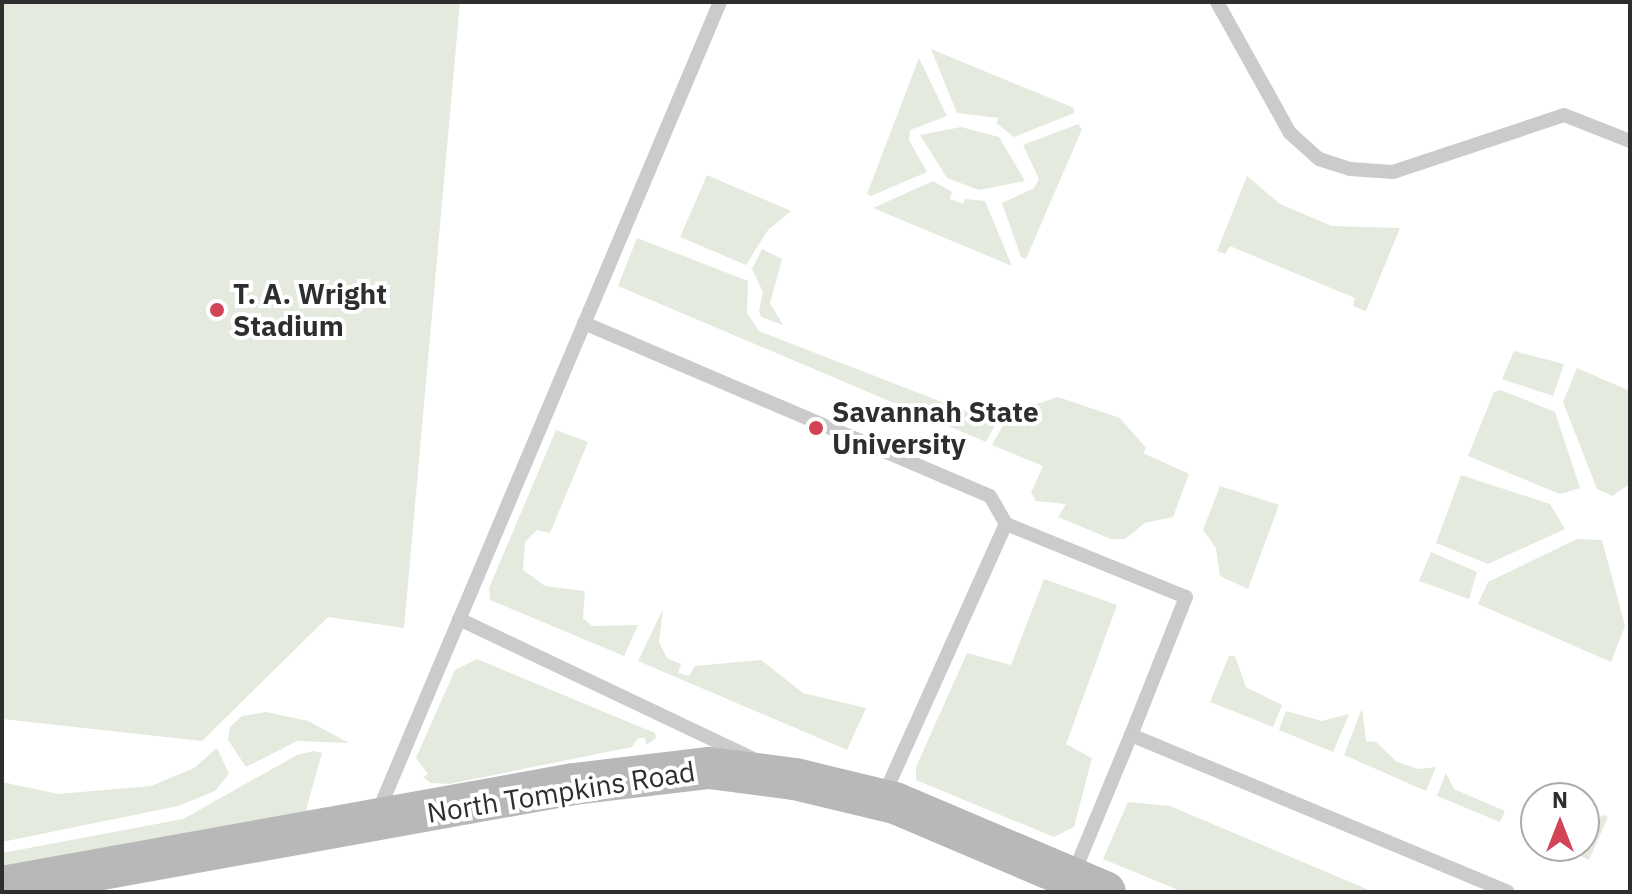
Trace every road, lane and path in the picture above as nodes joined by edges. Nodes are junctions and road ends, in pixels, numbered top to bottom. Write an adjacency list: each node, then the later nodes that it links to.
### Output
1 (720, 2): 4 (lane)
2 (1217, 2): 3 (lane)
3 (1630, 141)
4 (584, 323): 5 (lane); 6 (lane)
5 (1006, 524): 7 (lane); 9 (lane)
6 (459, 619): 8 (lane); 10 (lane)
7 (1131, 735): 11 (lane); 14 (lane)
8 (795, 779): 9 (street, North Tompkins Road); 10 (street, North Tompkins Road)
9 (882, 800): 11 (street, North Tompkins Road)
10 (373, 823): 12 (street, North Tompkins Road)
11 (1088, 885)
12 (36, 886): 13 (street, North Tompkins Road)
13 (2, 887)
14 (1508, 892)

